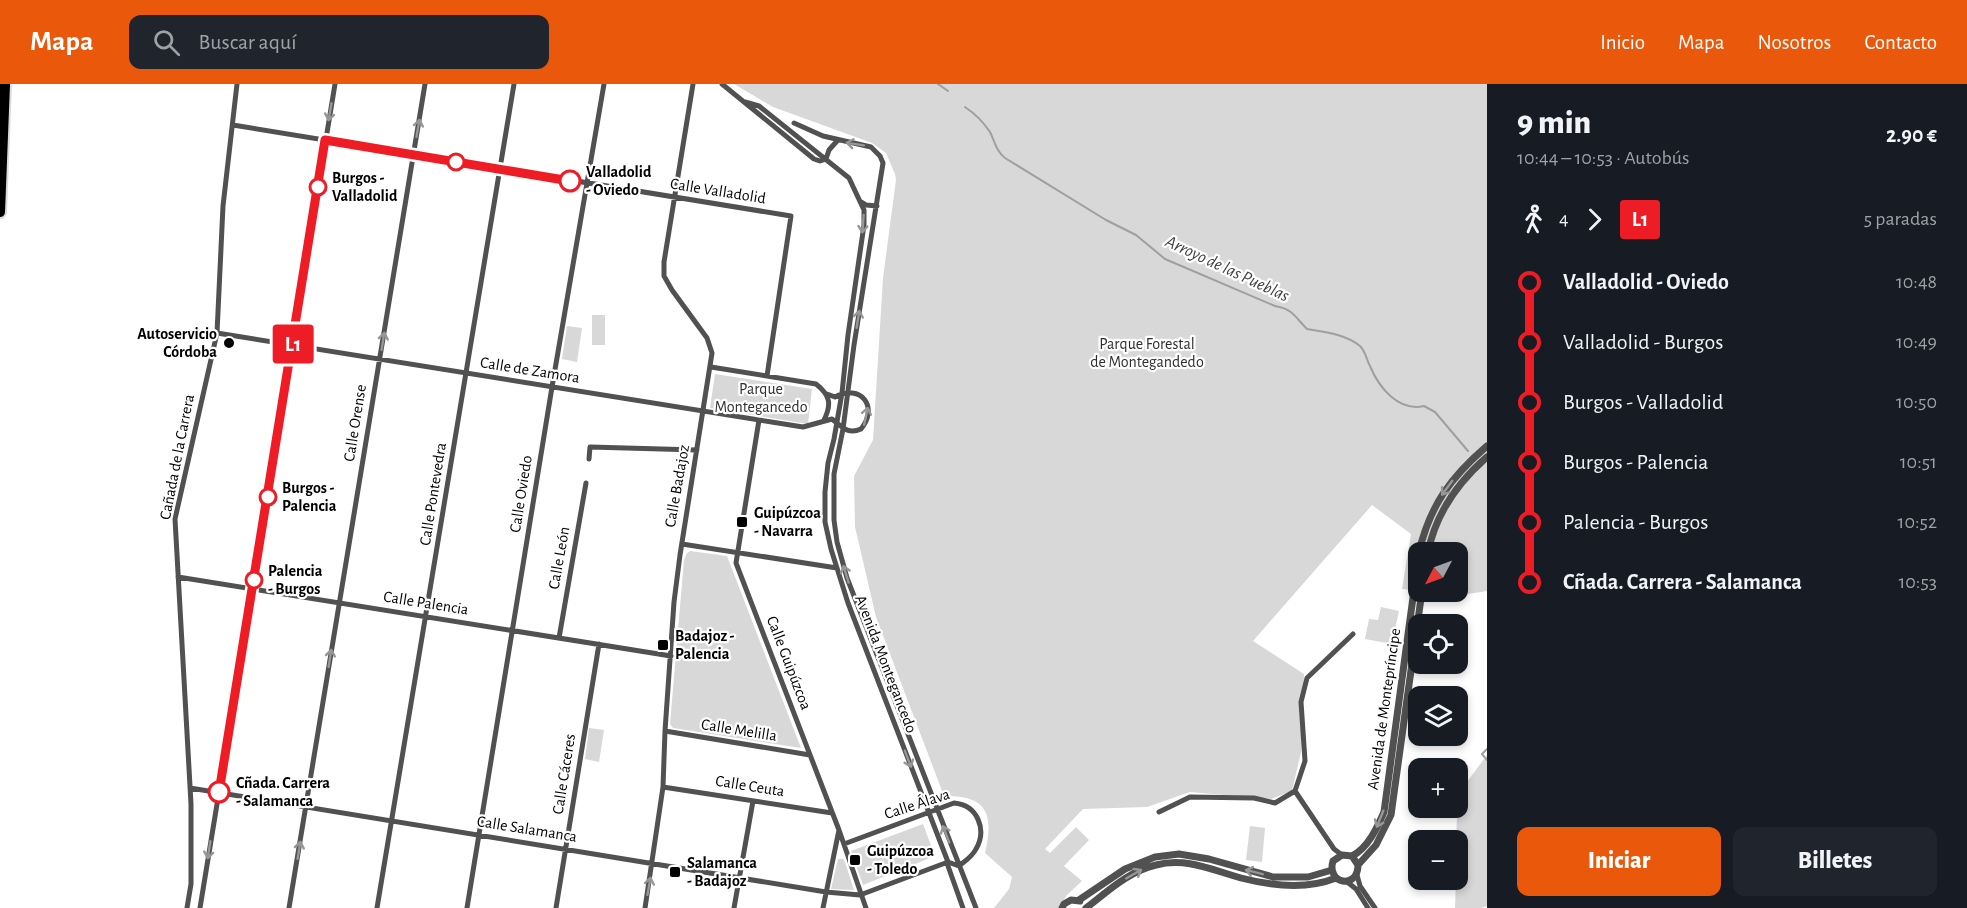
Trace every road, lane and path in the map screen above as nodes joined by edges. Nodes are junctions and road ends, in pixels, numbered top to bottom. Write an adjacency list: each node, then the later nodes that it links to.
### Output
1 (5, 84): 20 (highway)
2 (237, 84): 10 (street, Cañada de la Carrera)
3 (335, 84): 11 (street, one-way to 11)
4 (425, 84): 13 (street, Calle Orense, one-way to 4)
5 (514, 84): 15 (street, Calle Pontevedra)
6 (604, 84): 16 (street, Calle Oviedo)
7 (693, 84): 17 (street, Calle Badajoz)
8 (722, 84): 14 (street, Avenida Montegancedo)
9 (794, 123): 12 (street, Avenida Montegancedo)
10 (233, 125): 11 (street, Calle Valladolid); 21 (street, Cañada de la Carrera)
11 (325, 140): 13 (street, Calle Valladolid); 22 (street)
12 (837, 141): 14 (street); 19 (street, Avenida Montegancedo, one-way to 12)
13 (413, 155): 15 (street, Calle Valladolid); 23 (street, Calle Orense, one-way to 13)
14 (826, 159): 18 (street, Avenida Montegancedo)
15 (500, 170): 16 (street, Calle Valladolid); 25 (street, Calle Pontevedra)
16 (586, 183): 17 (street, Calle Valladolid); 27 (street, Calle Oviedo)
17 (674, 198): 24 (street, Calle Badajoz); 26 (street, Calle Valladolid)
18 (861, 202): 19 (street); 28 (street, Avenida Montegancedo, one-way to 28)
19 (877, 206): 28 (street, Avenida Montegancedo, one-way to 19)
20 (0, 212)
21 (217, 333): 22 (street, Calle de Zamora); 45 (street, Cañada de la Carrera)
22 (292, 345): 23 (street, Calle de Zamora); 46 (street)
23 (380, 359): 25 (street, Calle de Zamora); 47 (street, Calle Orense)
24 (711, 367): 26 (street); 30 (street, Calle Badajoz)
25 (467, 373): 27 (street, Calle de Zamora); 50 (street, Calle Pontevedra)
26 (768, 376): 29 (street)
27 (552, 387): 30 (street, Calle de Zamora); 51 (street, Calle Oviedo)
28 (845, 393): 29 (street); 33 (street, Avenida Montegancedo); 34 (street, Avenida Montegancedo); 34 (street, one-way to 28)
29 (827, 394): 32 (street)
30 (703, 411): 31 (street, Calle de Zamora); 36 (street, Calle Badajoz)
31 (759, 420): 32 (street, Calle de Zamora); 43 (street, Calle Guipúzcoa)
32 (824, 420): 33 (street, Calle de Zamora)
33 (837, 423): 34 (street); 44 (street, Avenida Montegancedo)
34 (843, 429): 64 (street, Avenida Montegancedo, one-way to 34)
35 (1487, 446): 40 (street, Avenida de Montepríncipe, one-way to 40)
36 (697, 450): 38 (street); 42 (street, Calle Badajoz)
37 (1487, 457): 41 (street)
38 (588, 459)
39 (586, 483): 53 (street, Calle León)
40 (1422, 542)
41 (1431, 542)
42 (681, 544): 43 (street); 55 (street, Calle Badajoz)
43 (738, 552): 44 (street); 57 (street, Calle Guipúzcoa)
44 (837, 568): 65 (street, Avenida Montegancedo, one-way to 65)
45 (178, 577): 46 (street, Calle Palencia); 59 (street, Cañada de la Carrera)
46 (253, 587): 47 (street, Calle Palencia); 61 (street)
47 (339, 602): 50 (street, Calle Palencia); 63 (street, Calle Orense, one-way to 47)
48 (1412, 602): 73 (street, Avenida de Montepríncipe, one-way to 73)
49 (1421, 602): 79 (street, Avenida de Montepríncipe)
50 (426, 616): 51 (street, Calle Palencia); 68 (street, Calle Pontevedra)
51 (513, 630): 53 (street, Calle Palencia); 70 (street, Calle Oviedo)
52 (1353, 634): 60 (street)
53 (559, 638): 54 (street, Calle Palencia)
54 (599, 644): 55 (street, Calle Palencia); 72 (street, Calle Cáceres)
55 (670, 656): 56 (street, Calle Badajoz)
56 (665, 731): 57 (street, Calle Melilla); 58 (street, Calle Badajoz)
57 (810, 754): 67 (street, Calle Guipúzcoa)
58 (663, 786): 62 (street, Calle Ceuta); 78 (street, Calle Badajoz)
59 (190, 788): 61 (street, Calle Salamanca); 90 (street, Cañada de la Carrera)
60 (1295, 791): 66 (street); 75 (street)
61 (219, 792): 63 (street, Calle Salamanca); 88 (street, one-way to 88)
62 (753, 801): 67 (street, Calle Ceuta); 83 (street)
63 (306, 807): 68 (street, Calle Salamanca); 92 (street, Calle Orense, one-way to 63)
64 (936, 808): 65 (street, Calle Álava); 80 (street, Avenida Montegancedo, one-way to 64); 80 (street, Calle Álava)
65 (929, 812): 71 (street, Calle Álava); 77 (street, Avenida Montegancedo)
66 (1159, 812)
67 (832, 813): 69 (street, Calle Guipúzcoa)
68 (391, 821): 70 (street, Calle Salamanca); 93 (street, Calle Pontevedra)
69 (839, 830): 71 (street, Calle Guipúzcoa); 76 (street)
70 (479, 835): 72 (street, Calle Salamanca); 94 (street, Calle Oviedo)
71 (844, 844): 74 (street, Calle Guipúzcoa)
72 (566, 849): 78 (street, Calle Salamanca); 95 (street, Calle Cáceres)
73 (1352, 856): 75 (street); 79 (street)
74 (848, 857): 76 (street); 87 (street, Calle Guipúzcoa)
75 (1339, 857): 81 (street)
76 (833, 858): 86 (street)
77 (948, 862): 80 (street); 87 (street); 100 (street, Avenida Montegancedo)
78 (653, 863): 83 (street, Calle Salamanca); 96 (street, Calle Badajoz, one-way to 78)
79 (1358, 865): 82 (street)
80 (959, 866): 101 (street, Avenida Montegancedo)
81 (1332, 870): 84 (street); 89 (street, one-way to 89)
82 (1357, 875): 85 (street); 105 (street)
83 (739, 877): 86 (street, Calle Salamanca); 97 (street)
84 (1336, 878): 85 (street); 103 (street, one-way to 84)
85 (1346, 881): 104 (street)
86 (826, 892): 87 (street, Calle Salamanca); 98 (street)
87 (860, 895): 99 (street, Calle Guipúzcoa)
88 (201, 897): 90 (street); 91 (street)
89 (1078, 900): 102 (street); 103 (street)
90 (187, 907)
91 (200, 908)
92 (289, 908)
93 (377, 908)
94 (467, 908)
95 (556, 908)
96 (645, 908)
97 (734, 908)
98 (823, 908)
99 (866, 908)
100 (963, 908)
101 (976, 908)
102 (1062, 908)
103 (1086, 908)
104 (1368, 908)
105 (1375, 908)

